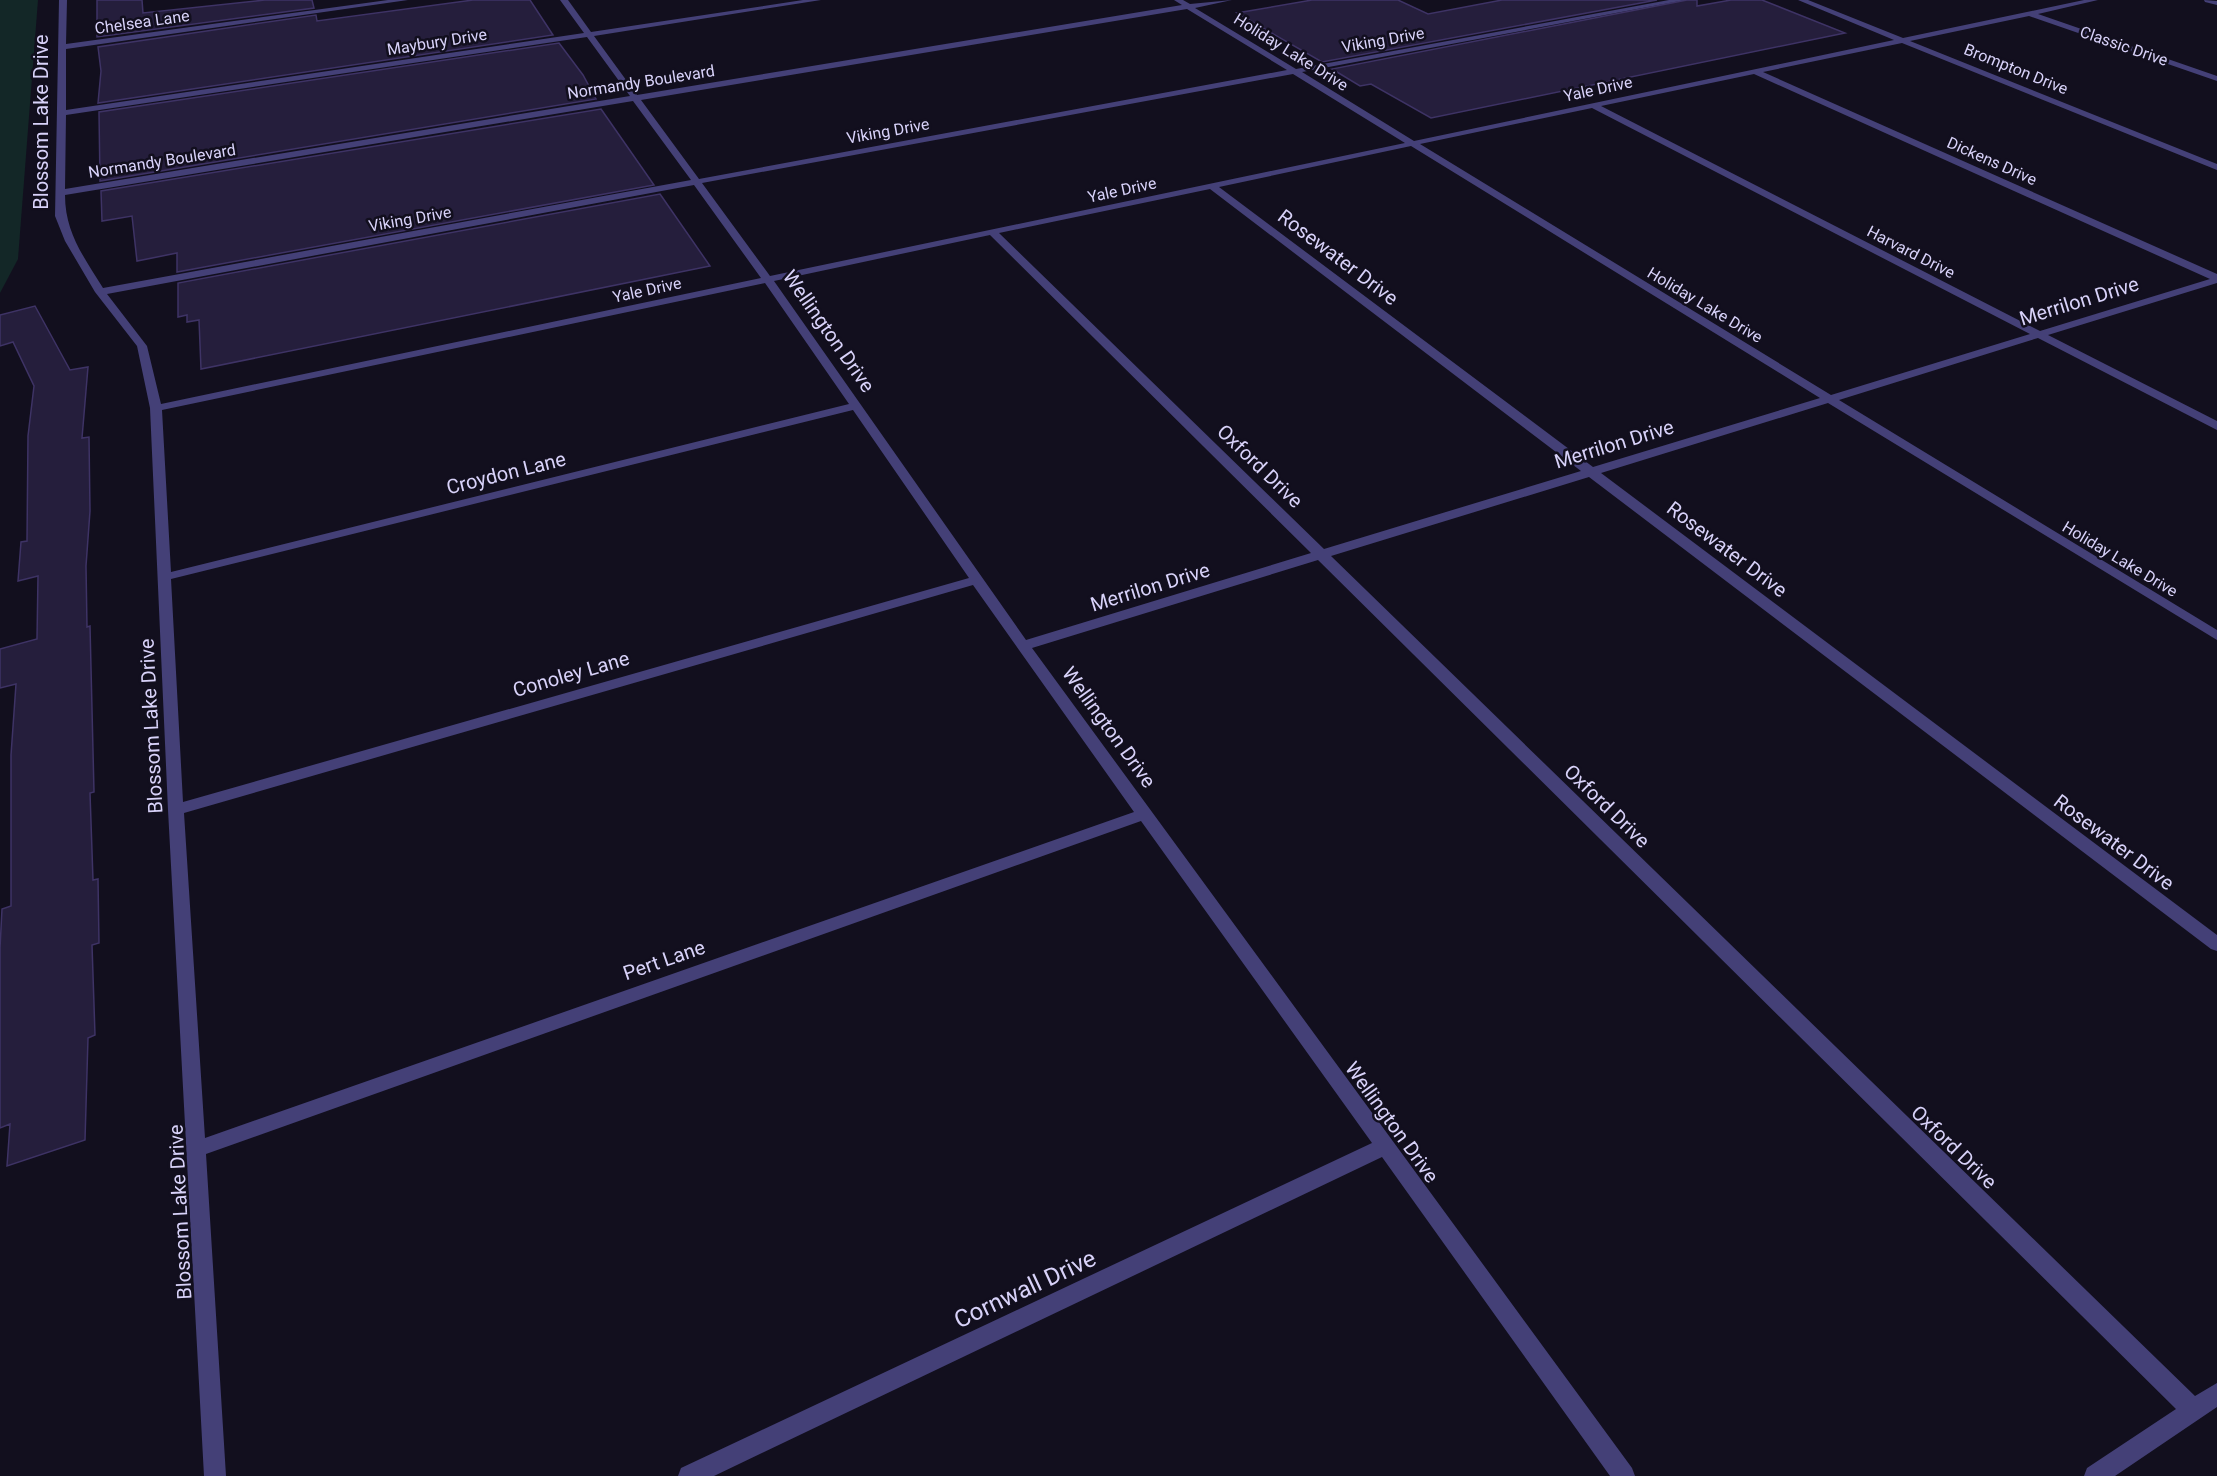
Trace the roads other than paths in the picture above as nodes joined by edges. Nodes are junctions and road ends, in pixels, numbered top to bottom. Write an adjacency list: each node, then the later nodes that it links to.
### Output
1 (63, 0): 16 (street, Blossom Lake Drive)
2 (404, 0): 16 (street, Chelsea Lane)
3 (564, 0): 14 (street, Wellington Drive)
4 (817, 0): 14 (street, Maybury Drive)
5 (1178, 0): 12 (street, Holiday Lake Drive)
6 (1228, 0): 12 (street, Normandy Boulevard)
7 (1681, 0): 17 (street, Viking Drive)
8 (1802, 0): 15 (street, Brompton Drive)
9 (2094, 0): 13 (street, Yale Drive)
10 (2208, 0): 11 (street)
11 (2217, 3)
12 (1188, 6): 17 (street, Holiday Lake Drive); 20 (street, Normandy Boulevard)
13 (2031, 14): 15 (street, Yale Drive); 19 (street, Classic Drive)
14 (589, 34): 20 (street, Wellington Drive); 22 (street, Maybury Drive)
15 (1905, 40): 18 (street, Yale Drive); 24 (street, Brompton Drive)
16 (62, 47): 22 (street, Blossom Lake Drive)
17 (1294, 71): 23 (street, Holiday Lake Drive); 25 (street, Viking Drive)
18 (1754, 71): 21 (street, Yale Drive); 29 (street, Dickens Drive)
19 (2217, 79)
20 (635, 98): 25 (street, Wellington Drive); 27 (street, Normandy Boulevard)
21 (1592, 105): 23 (street, Yale Drive); 32 (street, Harvard Drive)
22 (61, 113): 27 (street, Blossom Lake Drive)
23 (1413, 144): 26 (street, Yale Drive); 33 (street, Holiday Lake Drive)
24 (2217, 167)
25 (696, 182): 30 (street, Wellington Drive); 31 (street, Viking Drive)
26 (1212, 186): 28 (street, Yale Drive); 37 (street, Rosewater Drive)
27 (60, 193): 31 (street, Blossom Lake Drive)
28 (992, 232): 30 (street, Yale Drive); 38 (street, Oxford Drive)
29 (2217, 279): 32 (street, Merrilon Drive)
30 (768, 280): 34 (street, Wellington Drive); 35 (street, Yale Drive)
31 (100, 292): 35 (street, Blossom Lake Drive)
32 (2038, 334): 33 (street, Merrilon Drive); 36 (street, Harvard Drive)
33 (1829, 399): 37 (street, Merrilon Drive); 41 (street, Holiday Lake Drive)
34 (856, 406): 39 (street, Croydon Lane); 40 (street, Wellington Drive)
35 (156, 408): 39 (street, Blossom Lake Drive)
36 (2217, 426)
37 (1592, 471): 38 (street, Merrilon Drive); 45 (street, Rosewater Drive)
38 (1321, 555): 42 (street, Merrilon Drive); 49 (street, Oxford Drive)
39 (165, 577): 43 (street, Blossom Lake Drive)
40 (978, 579): 42 (street, Wellington Drive); 43 (street, Conoley Lane)
41 (2217, 636)
42 (1023, 646): 44 (street, Wellington Drive)
43 (176, 810): 47 (street, Blossom Lake Drive)
44 (1145, 814): 46 (street, Wellington Drive); 47 (street, Pert Lane)
45 (2217, 944)
46 (1384, 1148): 51 (street, Cornwall Drive); 52 (street, Wellington Drive)
47 (197, 1149): 50 (street, Blossom Lake Drive)
48 (2217, 1394): 49 (street)
49 (2193, 1410): 53 (street)
50 (215, 1476)
51 (688, 1476)
52 (1624, 1476)
53 (2095, 1476)

